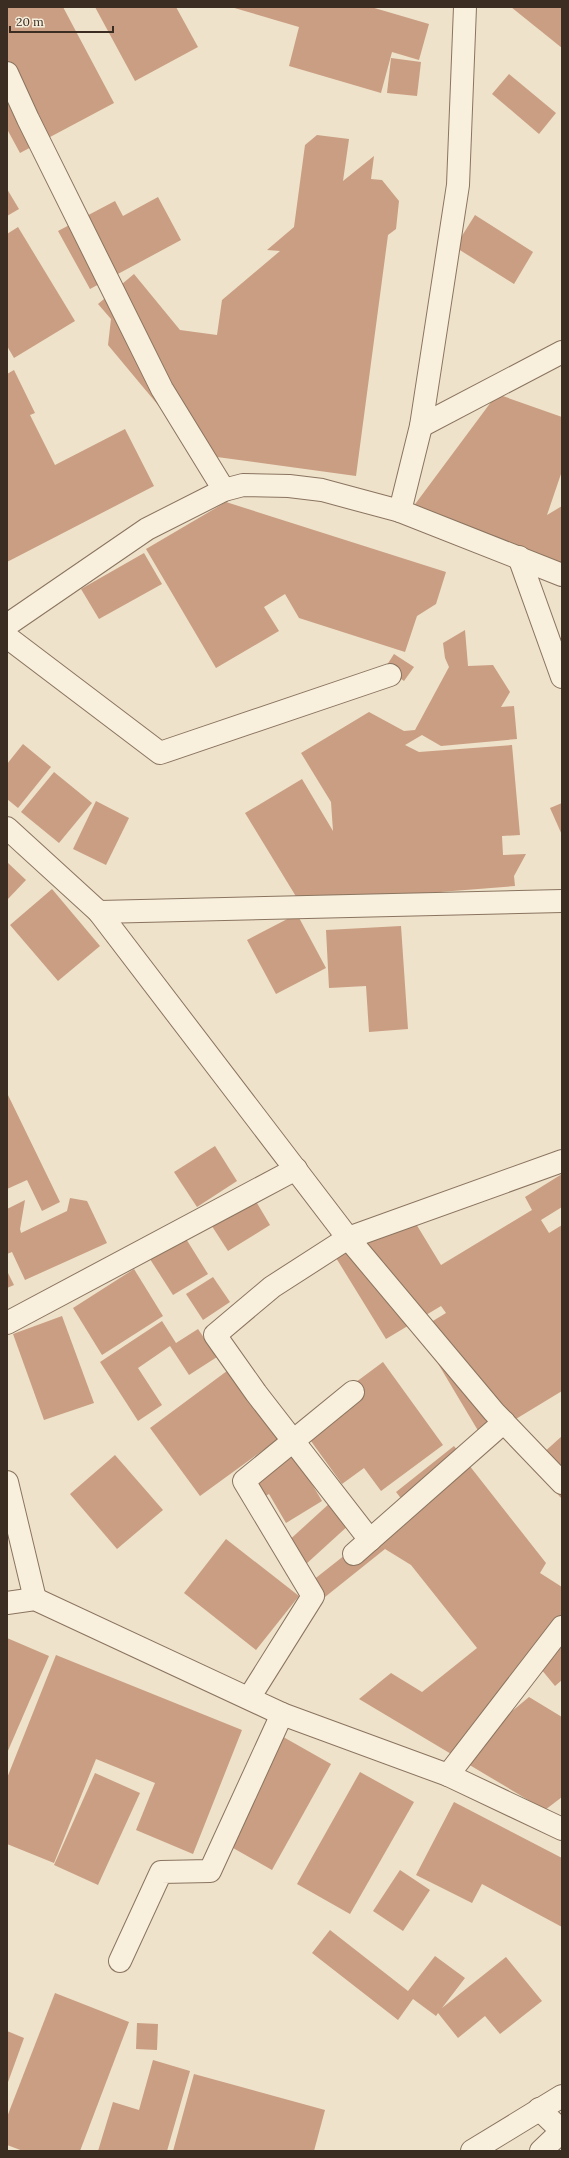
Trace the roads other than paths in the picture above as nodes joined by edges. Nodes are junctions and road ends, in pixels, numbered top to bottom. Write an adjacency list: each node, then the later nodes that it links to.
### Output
1 (465, 7): 4 (street)
2 (7, 73): 5 (street)
3 (562, 352): 4 (street)
4 (421, 426): 6 (street)
5 (224, 490): 6 (street); 9 (street)
6 (400, 511): 7 (street)
7 (519, 557): 8 (street); 12 (street)
8 (562, 575)
9 (7, 625)
10 (7, 638): 11 (street)
11 (390, 674)
12 (562, 677)
13 (7, 828): 15 (street)
14 (562, 901): 15 (street)
15 (99, 912): 17 (street)
16 (562, 1161): 18 (street)
17 (296, 1169): 18 (street); 19 (street)
18 (348, 1238): 21 (street); 22 (street)
19 (7, 1323)
20 (354, 1392): 22 (street)
21 (504, 1422): 24 (street); 25 (street)
22 (293, 1441): 25 (street); 30 (street)
23 (7, 1482): 27 (street)
24 (562, 1483)
25 (370, 1540): 26 (street)
26 (354, 1554)
27 (35, 1599): 28 (street); 30 (street)
28 (7, 1603)
29 (562, 1627): 32 (street)
30 (249, 1698): 31 (street)
31 (282, 1714): 32 (street); 34 (street)
32 (448, 1775): 33 (street)
33 (562, 1829)
34 (120, 1961)
35 (562, 2096): 36 (street)
36 (539, 2109): 37 (street); 38 (street)
37 (562, 2131): 39 (street)
38 (472, 2151)
39 (541, 2151)

